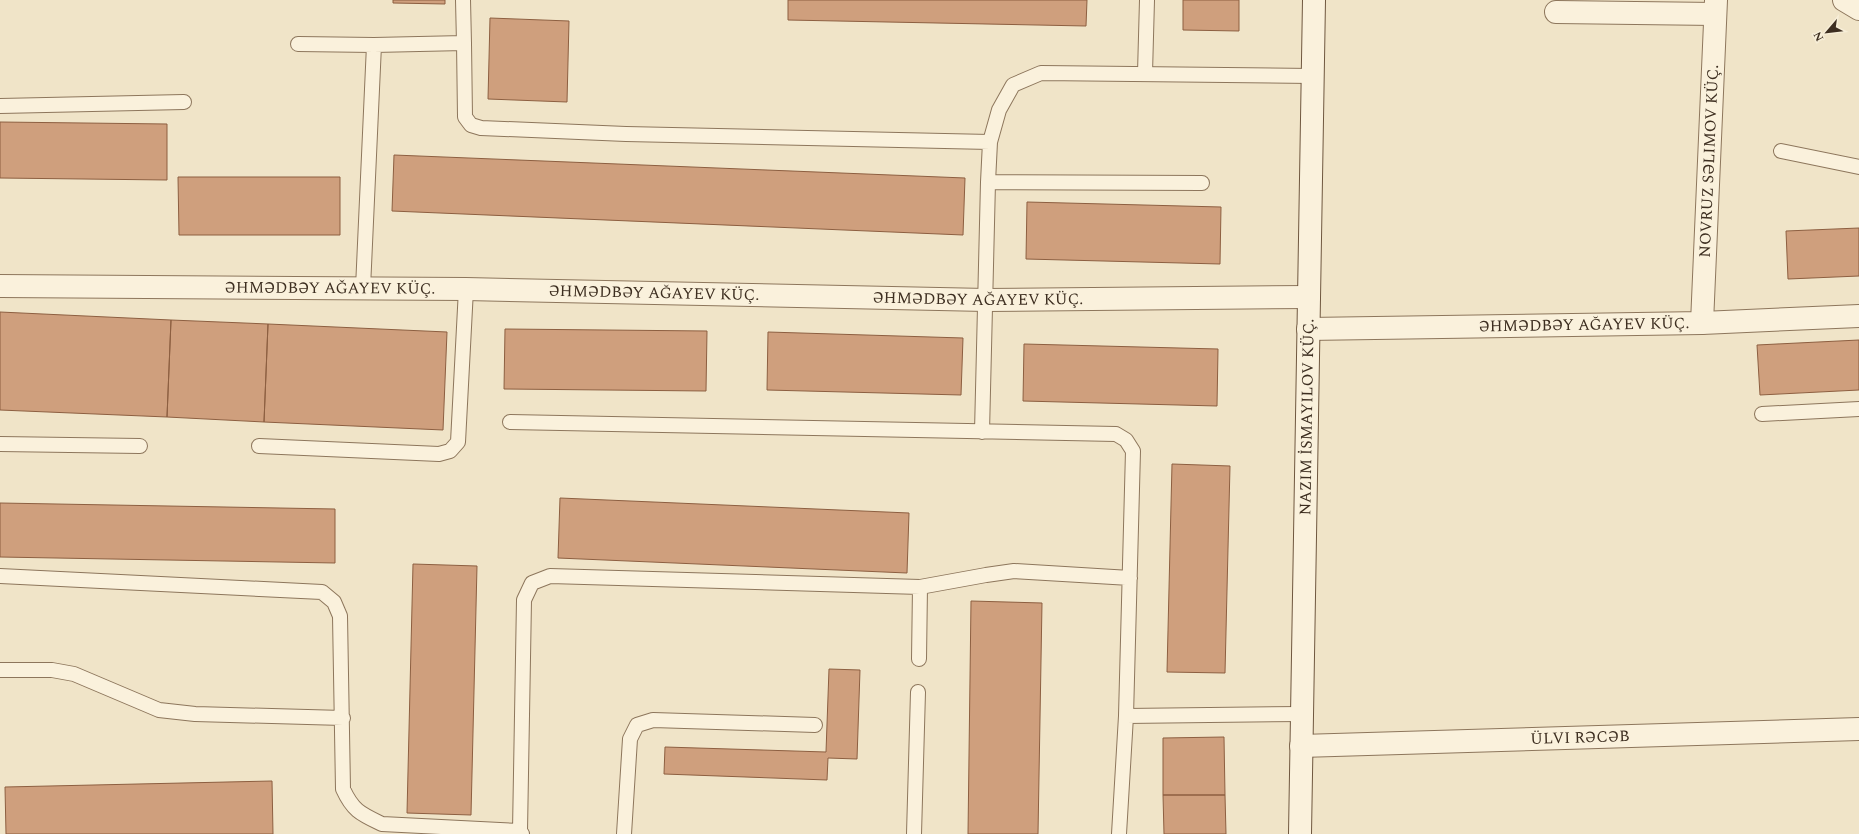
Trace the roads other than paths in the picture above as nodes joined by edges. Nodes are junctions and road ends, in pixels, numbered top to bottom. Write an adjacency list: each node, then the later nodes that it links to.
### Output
1 (463, 0): 8 (lane)
2 (1147, 0): 11 (lane)
3 (1314, 0): 12 (street)
4 (1844, 0): 6 (street)
5 (1716, 7): 7 (street); 26 (street, NOVRUZ SƏLIMOV KÜÇ.)
6 (1859, 9)
7 (1556, 12)
8 (464, 43): 10 (lane); 15 (lane)
9 (298, 44): 10 (lane)
10 (374, 45): 21 (lane)
11 (1146, 73): 12 (lane); 15 (lane)
12 (1312, 76): 23 (street)
13 (184, 102): 14 (lane)
14 (0, 106)
15 (990, 142): 18 (lane)
16 (1781, 151): 17 (lane)
17 (1859, 167)
18 (988, 182): 19 (lane); 24 (lane)
19 (1202, 183)
20 (0, 286): 21 (street, ƏHMƏDBƏY AĞAYEV KÜÇ.)
21 (363, 288): 22 (street, ƏHMƏDBƏY AĞAYEV KÜÇ.)
22 (466, 289): 24 (street, ƏHMƏDBƏY AĞAYEV KÜÇ.); 34 (lane)
23 (1309, 297): 24 (street, ƏHMƏDBƏY AĞAYEV KÜÇ.); 27 (street)
24 (986, 300): 31 (lane)
25 (1859, 316): 26 (street, ƏHMƏDBƏY AĞAYEV KÜÇ.)
26 (1702, 323): 27 (street, ƏHMƏDBƏY AĞAYEV KÜÇ.)
27 (1308, 329): 41 (street)
28 (1859, 409): 29 (lane)
29 (1762, 414)
30 (510, 422): 31 (lane)
31 (982, 432): 36 (lane)
32 (0, 444): 33 (lane)
33 (140, 446)
34 (259, 446)
35 (0, 576): 43 (lane)
36 (1130, 578): 37 (lane); 42 (lane)
37 (920, 587): 38 (lane); 47 (lane)
38 (919, 658)
39 (0, 670): 43 (lane)
40 (918, 692): 49 (lane)
41 (1302, 714): 42 (lane); 46 (street)
42 (1126, 716): 50 (lane)
43 (343, 718): 47 (lane)
44 (815, 725): 48 (lane)
45 (1859, 730): 46 (street, ÜLVI RƏCƏB)
46 (1301, 746): 51 (street)
47 (521, 833)
48 (624, 834)
49 (914, 834)
50 (1119, 834)
51 (1300, 834)

